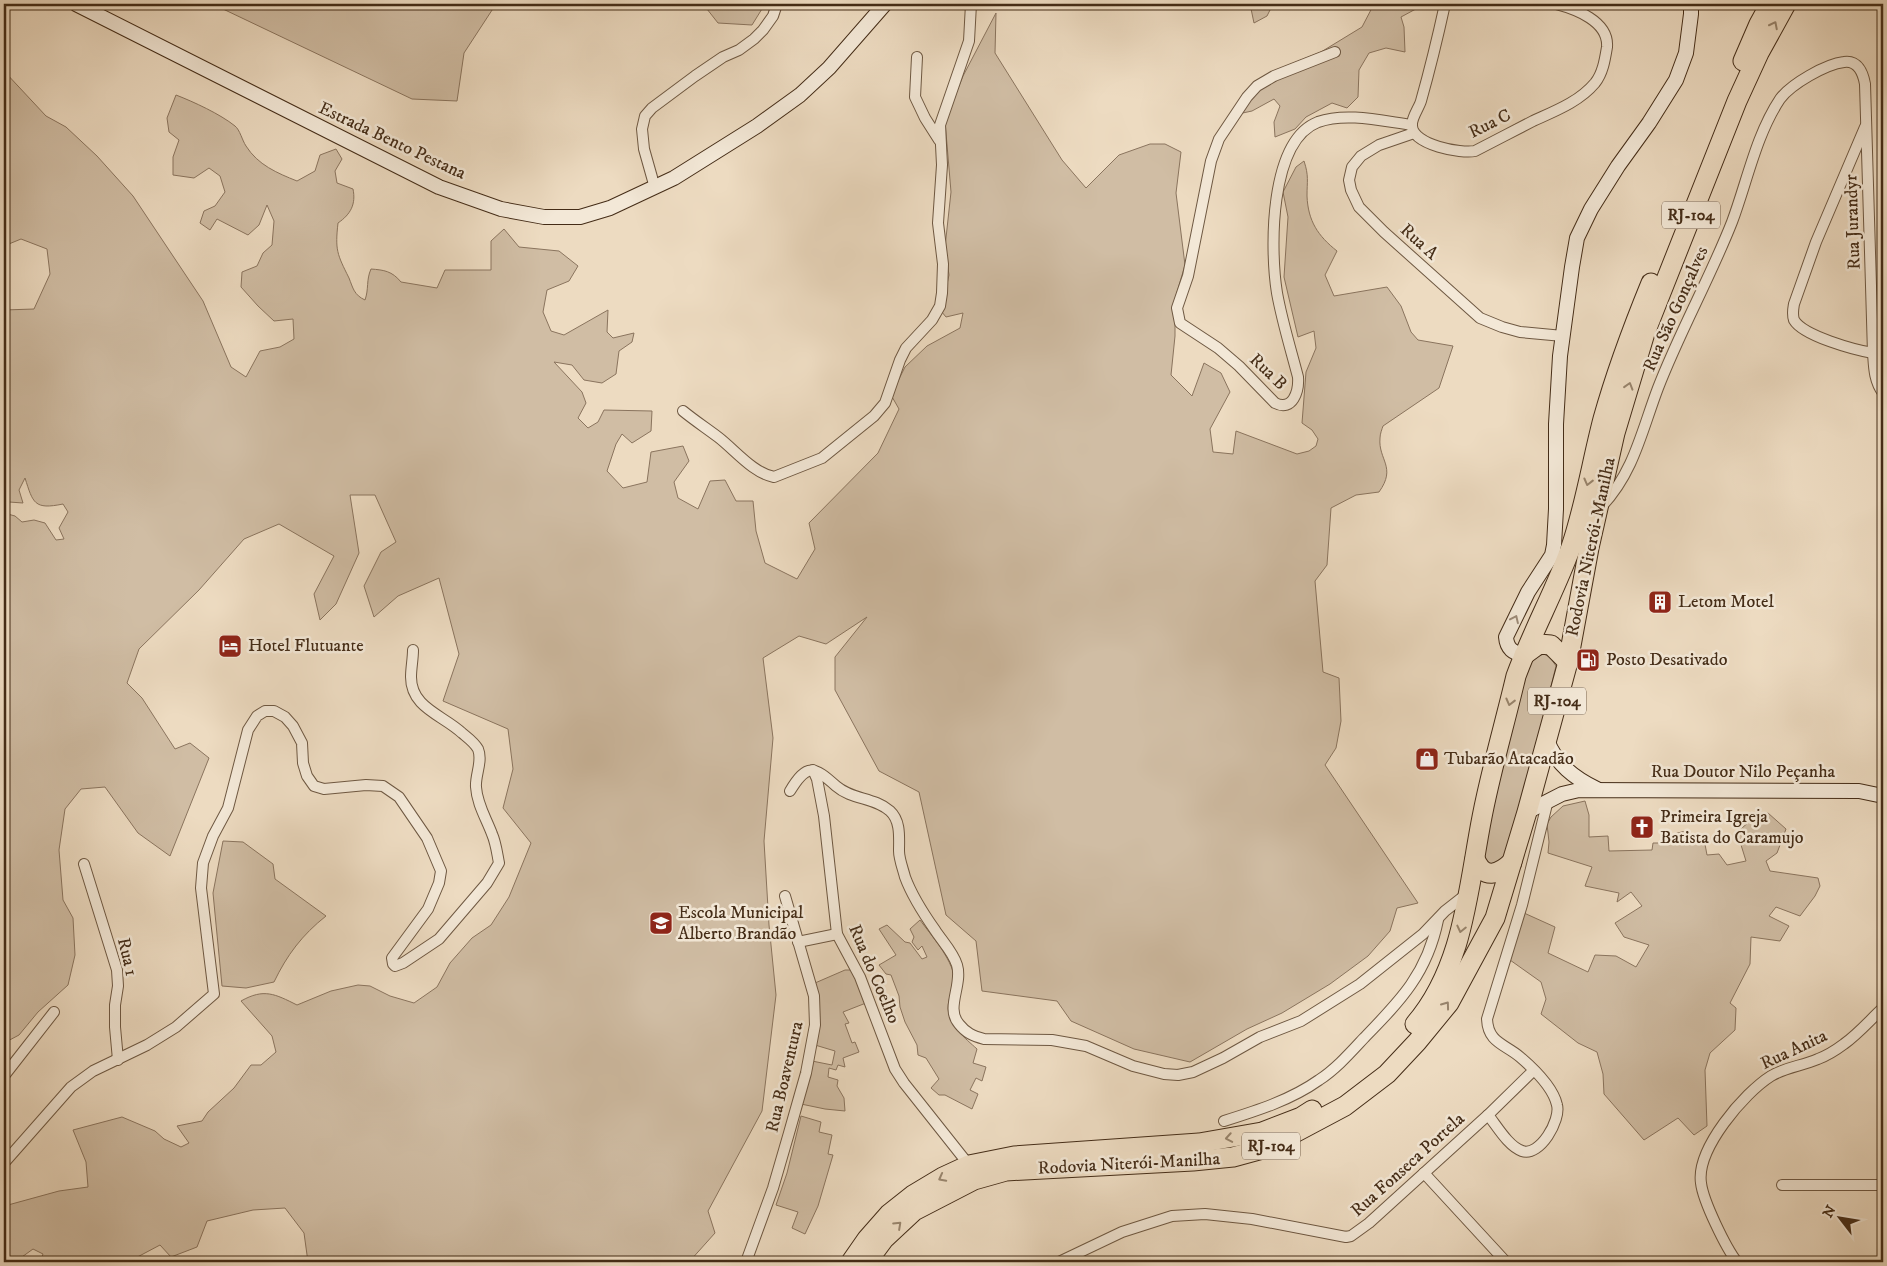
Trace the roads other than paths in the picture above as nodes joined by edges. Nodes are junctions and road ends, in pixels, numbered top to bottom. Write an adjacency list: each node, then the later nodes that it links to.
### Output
1 (76, 4): 16 (street, Estrada Bento Pestana)
2 (778, 4): 16 (street)
3 (885, 4): 16 (street, Estrada Bento Pestana)
4 (971, 4): 15 (street)
5 (1445, 4): 14 (street)
6 (1556, 4): 14 (street, Rua C)
7 (1690, 4): 17 (street)
8 (1770, 4): 23 (highway, Rodovia Niterói-Manilha / RJ-104, one-way to 23)
9 (1786, 4): 21 (highway, Rodovia Niterói-Manilha / RJ-104, one-way to 9)
10 (1335, 52): 14 (street, Rua B)
11 (917, 58): 15 (street)
12 (1842, 62): 13 (street, Rua Jurandyr); 21 (street, Rua São Gonçalves)
13 (1866, 125): 18 (street, Rua Jurandyr); 18 (street)
14 (1413, 129): 17 (street, Rua A)
15 (940, 141): 20 (street)
16 (655, 188)
17 (1563, 336): 22 (street)
18 (1873, 353): 19 (street, Rua Jurandyr)
19 (1883, 393)
20 (683, 411)
21 (1598, 510): 26 (highway, Rodovia Niterói-Manilha / RJ-104)
22 (1552, 555): 23 (highway); 25 (street, one-way to 22)
23 (1554, 588): 25 (highway, Rodovia Niterói-Manilha / RJ-104)
24 (413, 650): 44 (street)
25 (1524, 655): 26 (highway); 34 (highway, Rodovia Niterói-Manilha / RJ-104, one-way to 34)
26 (1568, 662): 27 (highway, Rodovia Niterói-Manilha / RJ-104)
27 (1547, 740): 30 (street, Rua Doutor Nilo Peçanha); 33 (highway, Rodovia Niterói-Manilha / RJ-104)
28 (813, 770): 29 (street); 39 (street); 40 (street, Rua do Coelho)
29 (790, 791)
30 (1602, 791): 31 (street, Rua Doutor Nilo Peçanha); 32 (street, Rua Doutor Nilo Peçanha)
31 (1883, 796)
32 (1548, 800): 33 (street, Rua Doutor Nilo Peçanha); 45 (street, Rua Fonseca Portela)
33 (1527, 812): 35 (highway, Rodovia Niterói-Manilha / RJ-104)
34 (1475, 859): 35 (highway); 37 (highway, Rodovia Niterói-Manilha / RJ-104)
35 (1512, 862): 56 (highway, Rodovia Niterói-Manilha / RJ-104, one-way to 35)
36 (84, 864): 44 (street, Rua 1)
37 (1469, 892): 39 (street); 50 (highway, Rodovia Niterói-Manilha / RJ-104, one-way to 50)
38 (785, 896): 41 (street, Rua Boaventura)
39 (1438, 920): 48 (street)
40 (837, 934): 41 (street); 50 (street, Rua do Coelho)
41 (798, 942): 54 (street, Rua Boaventura)
42 (1883, 1008): 59 (street, Rua Anita)
43 (54, 1012): 46 (street)
44 (118, 1060): 49 (street)
45 (1534, 1071): 47 (street, Rua Fonseca Portela); 47 (street, Rua Fonseca Portela)
46 (4, 1076)
47 (1488, 1115): 51 (street, Rua Fonseca Portela)
48 (1224, 1121)
49 (4, 1163)
50 (969, 1165): 55 (highway, Rodovia Niterói-Manilha / RJ-104, one-way to 55)
51 (1424, 1172): 57 (street, Rua Fonseca Portela); 58 (street)
52 (1782, 1185): 53 (street)
53 (1883, 1185)
54 (746, 1262)
55 (851, 1262)
56 (867, 1262)
57 (1059, 1262)
58 (1506, 1262)
59 (1737, 1262)

